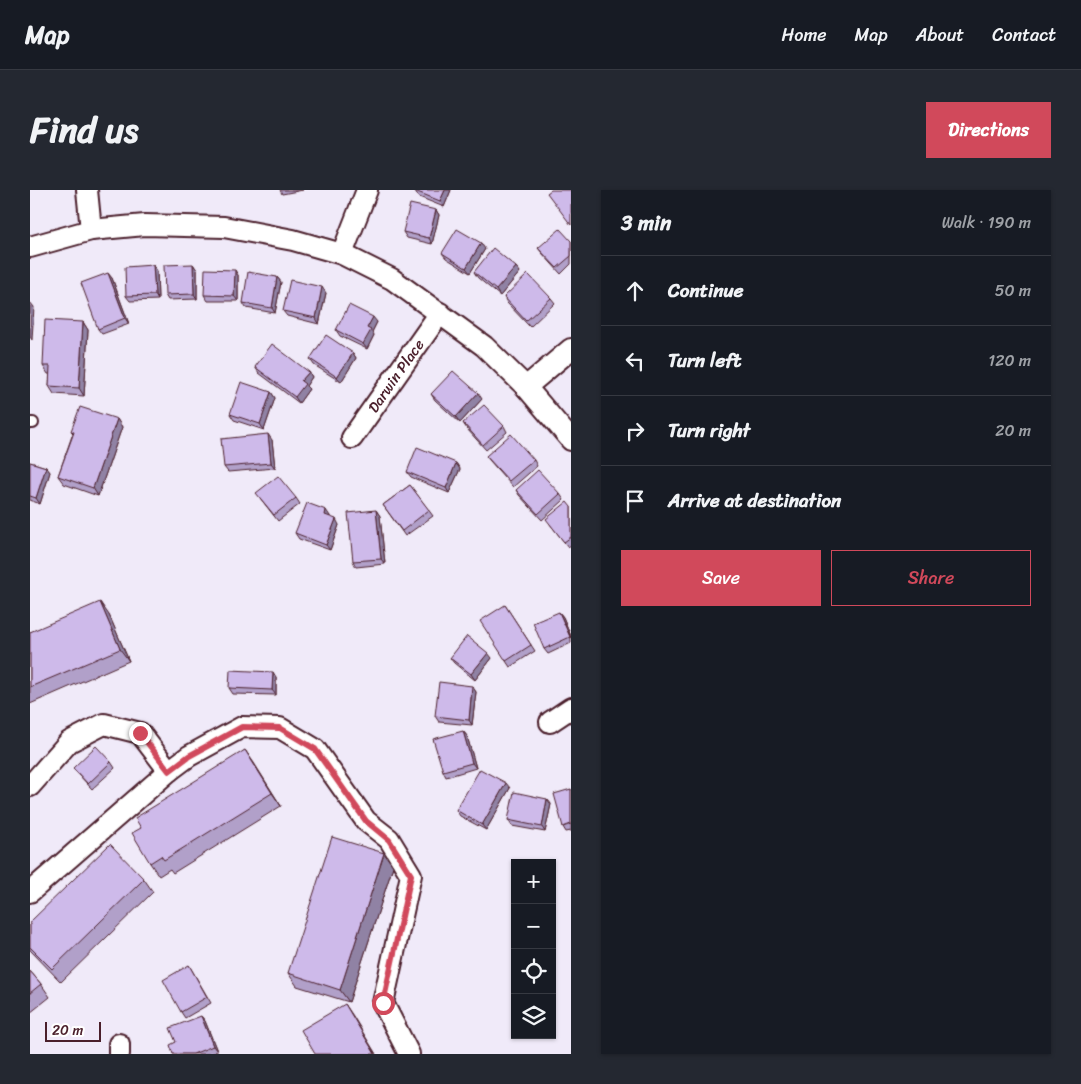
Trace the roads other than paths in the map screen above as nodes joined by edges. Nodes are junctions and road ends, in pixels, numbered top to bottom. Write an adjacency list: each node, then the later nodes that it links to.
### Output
1 (88, 190): 3 (street)
2 (367, 190): 5 (street)
3 (91, 230): 4 (street); 5 (street)
4 (30, 247)
5 (342, 254): 6 (street)
6 (440, 313): 8 (street); 9 (street, Darwin Place)
7 (571, 349): 8 (street)
8 (526, 387): 10 (street)
9 (352, 438)
10 (571, 440)
11 (571, 708): 12 (street)
12 (550, 722)
13 (169, 771): 14 (street); 15 (street); 16 (street)
14 (30, 786)
15 (30, 892)
16 (409, 1054)

